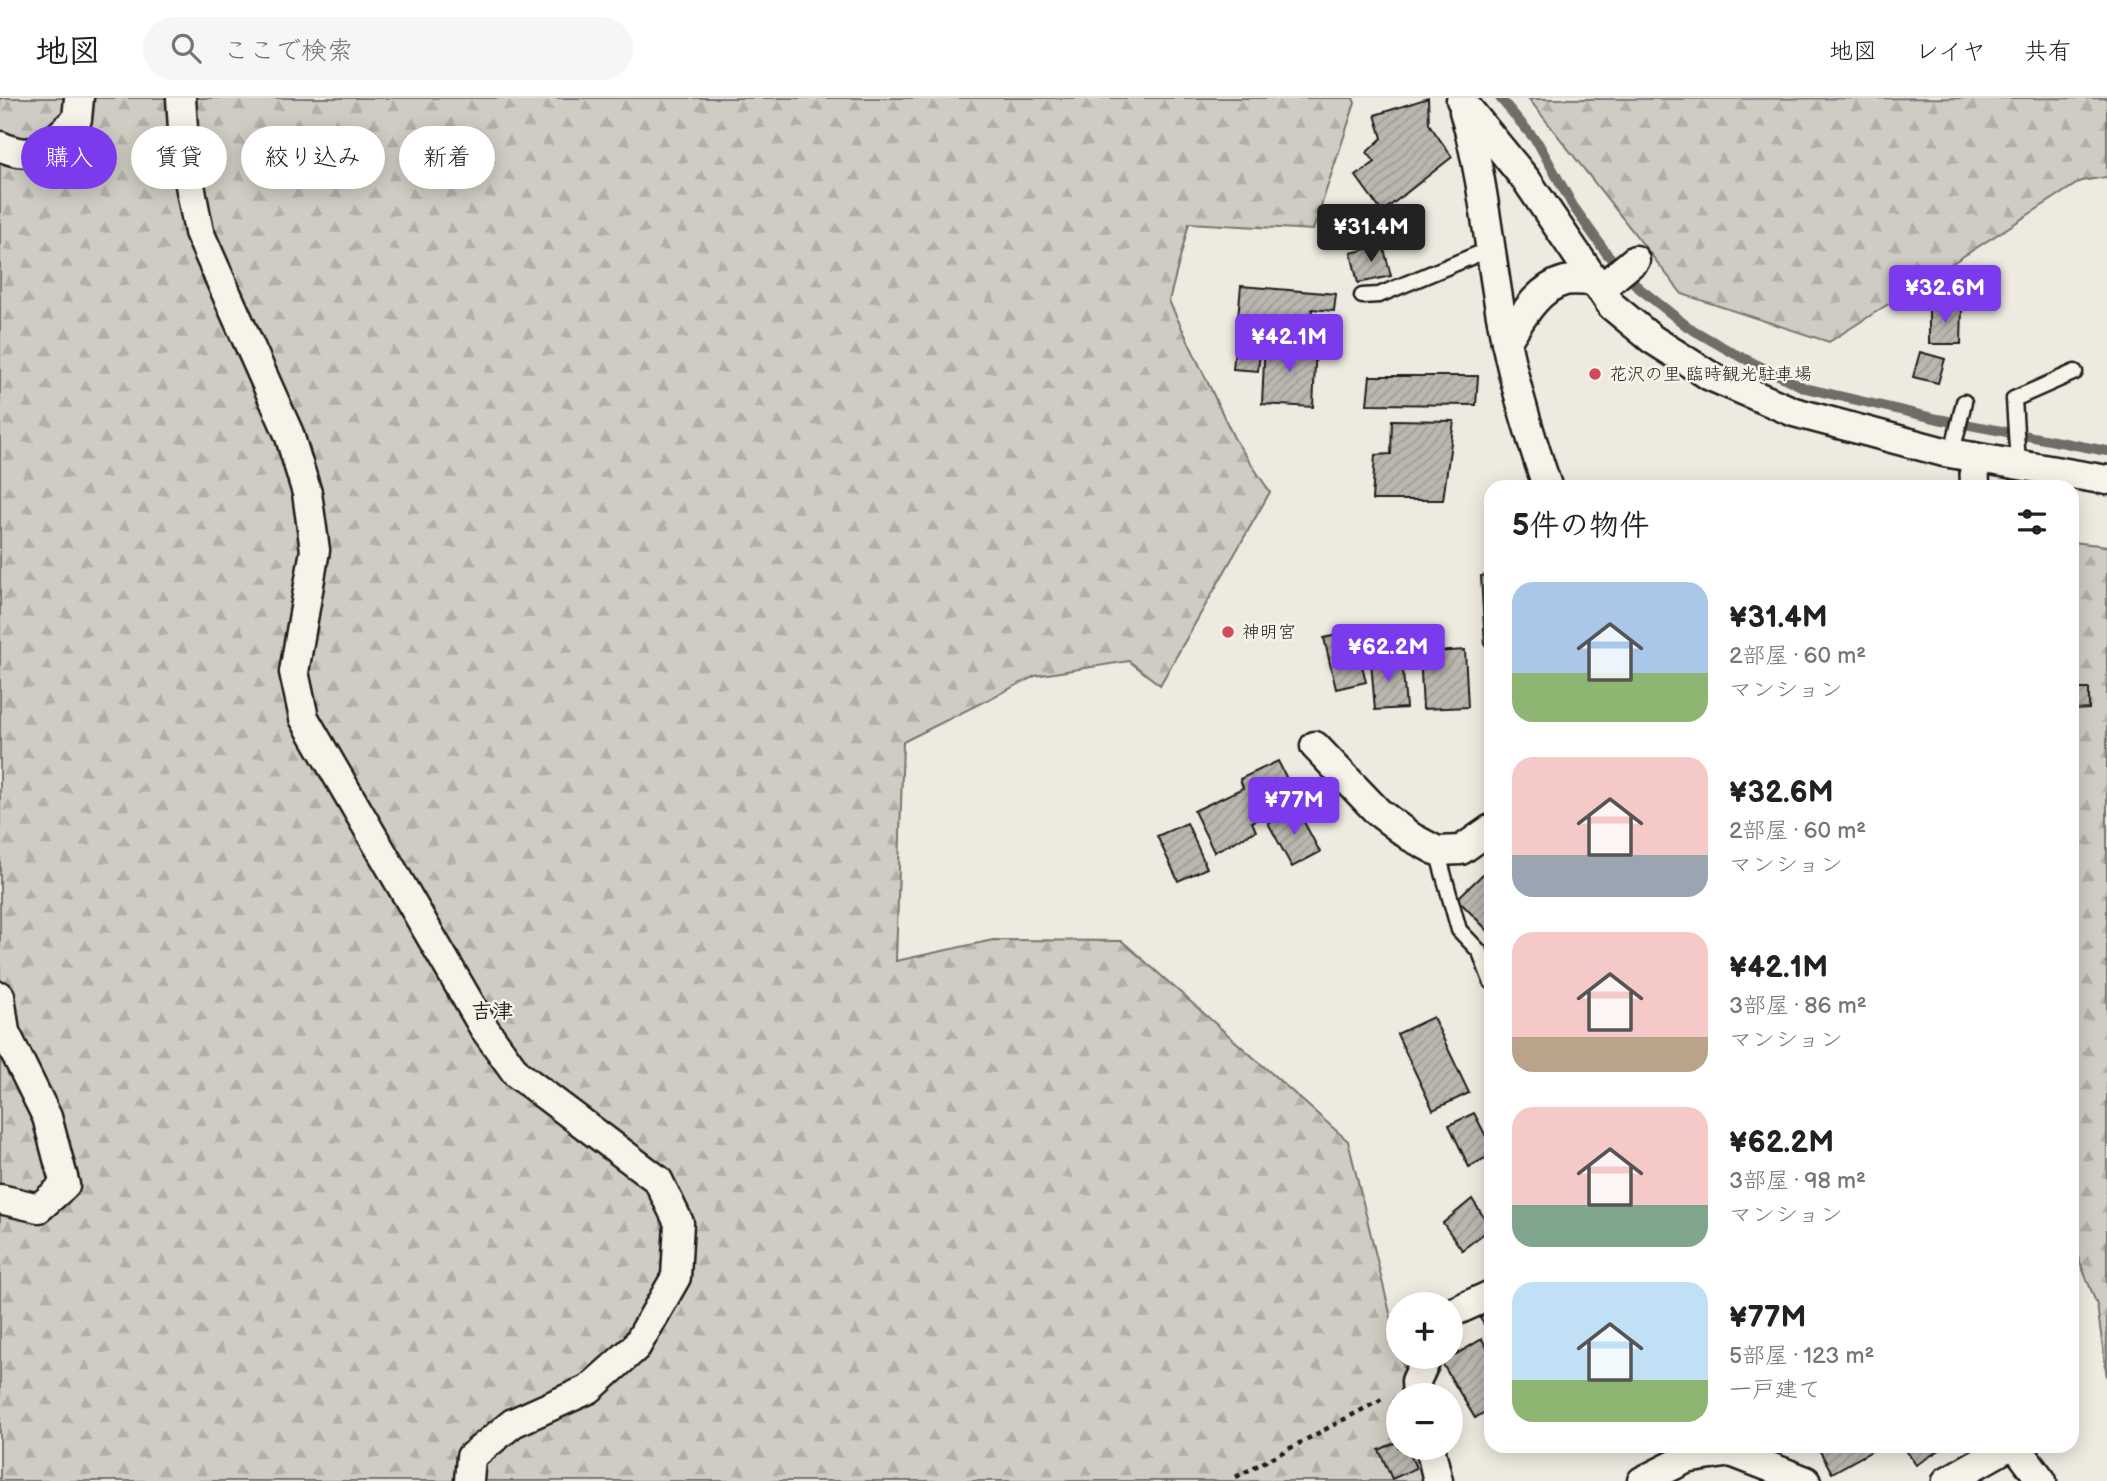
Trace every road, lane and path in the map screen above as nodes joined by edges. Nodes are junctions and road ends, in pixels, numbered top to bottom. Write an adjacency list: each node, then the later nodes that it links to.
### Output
1 (79, 98): 4 (street)
2 (181, 98): 32 (street)
3 (1461, 99): 5 (street); 7 (street)
4 (0, 146)
5 (1490, 248): 8 (lane); 9 (street)
6 (1635, 260): 7 (street)
7 (1597, 285): 9 (street); 12 (street)
8 (1362, 296)
9 (1506, 342): 14 (street)
10 (2075, 372): 13 (lane)
11 (1964, 402): 12 (lane)
12 (1963, 455): 13 (street); 15 (street)
13 (2018, 465): 16 (street)
14 (1545, 480)
15 (1973, 480)
16 (2107, 480)
17 (1315, 746): 19 (street)
18 (1484, 834): 19 (street)
19 (1437, 851): 20 (lane)
20 (1484, 963)
21 (0, 996): 22 (street)
22 (0, 1199)
23 (1484, 1298): 24 (street)
24 (1463, 1308)
25 (1420, 1377): 31 (path)
26 (1725, 1453): 34 (street)
27 (1743, 1453): 35 (street)
28 (1997, 1453): 36 (street)
29 (2021, 1453): 37 (street)
30 (1433, 1460): 33 (street)
31 (1236, 1478)
32 (469, 1481)
33 (1438, 1481)
34 (1642, 1481)
35 (1806, 1481)
36 (1947, 1481)
37 (2042, 1481)

